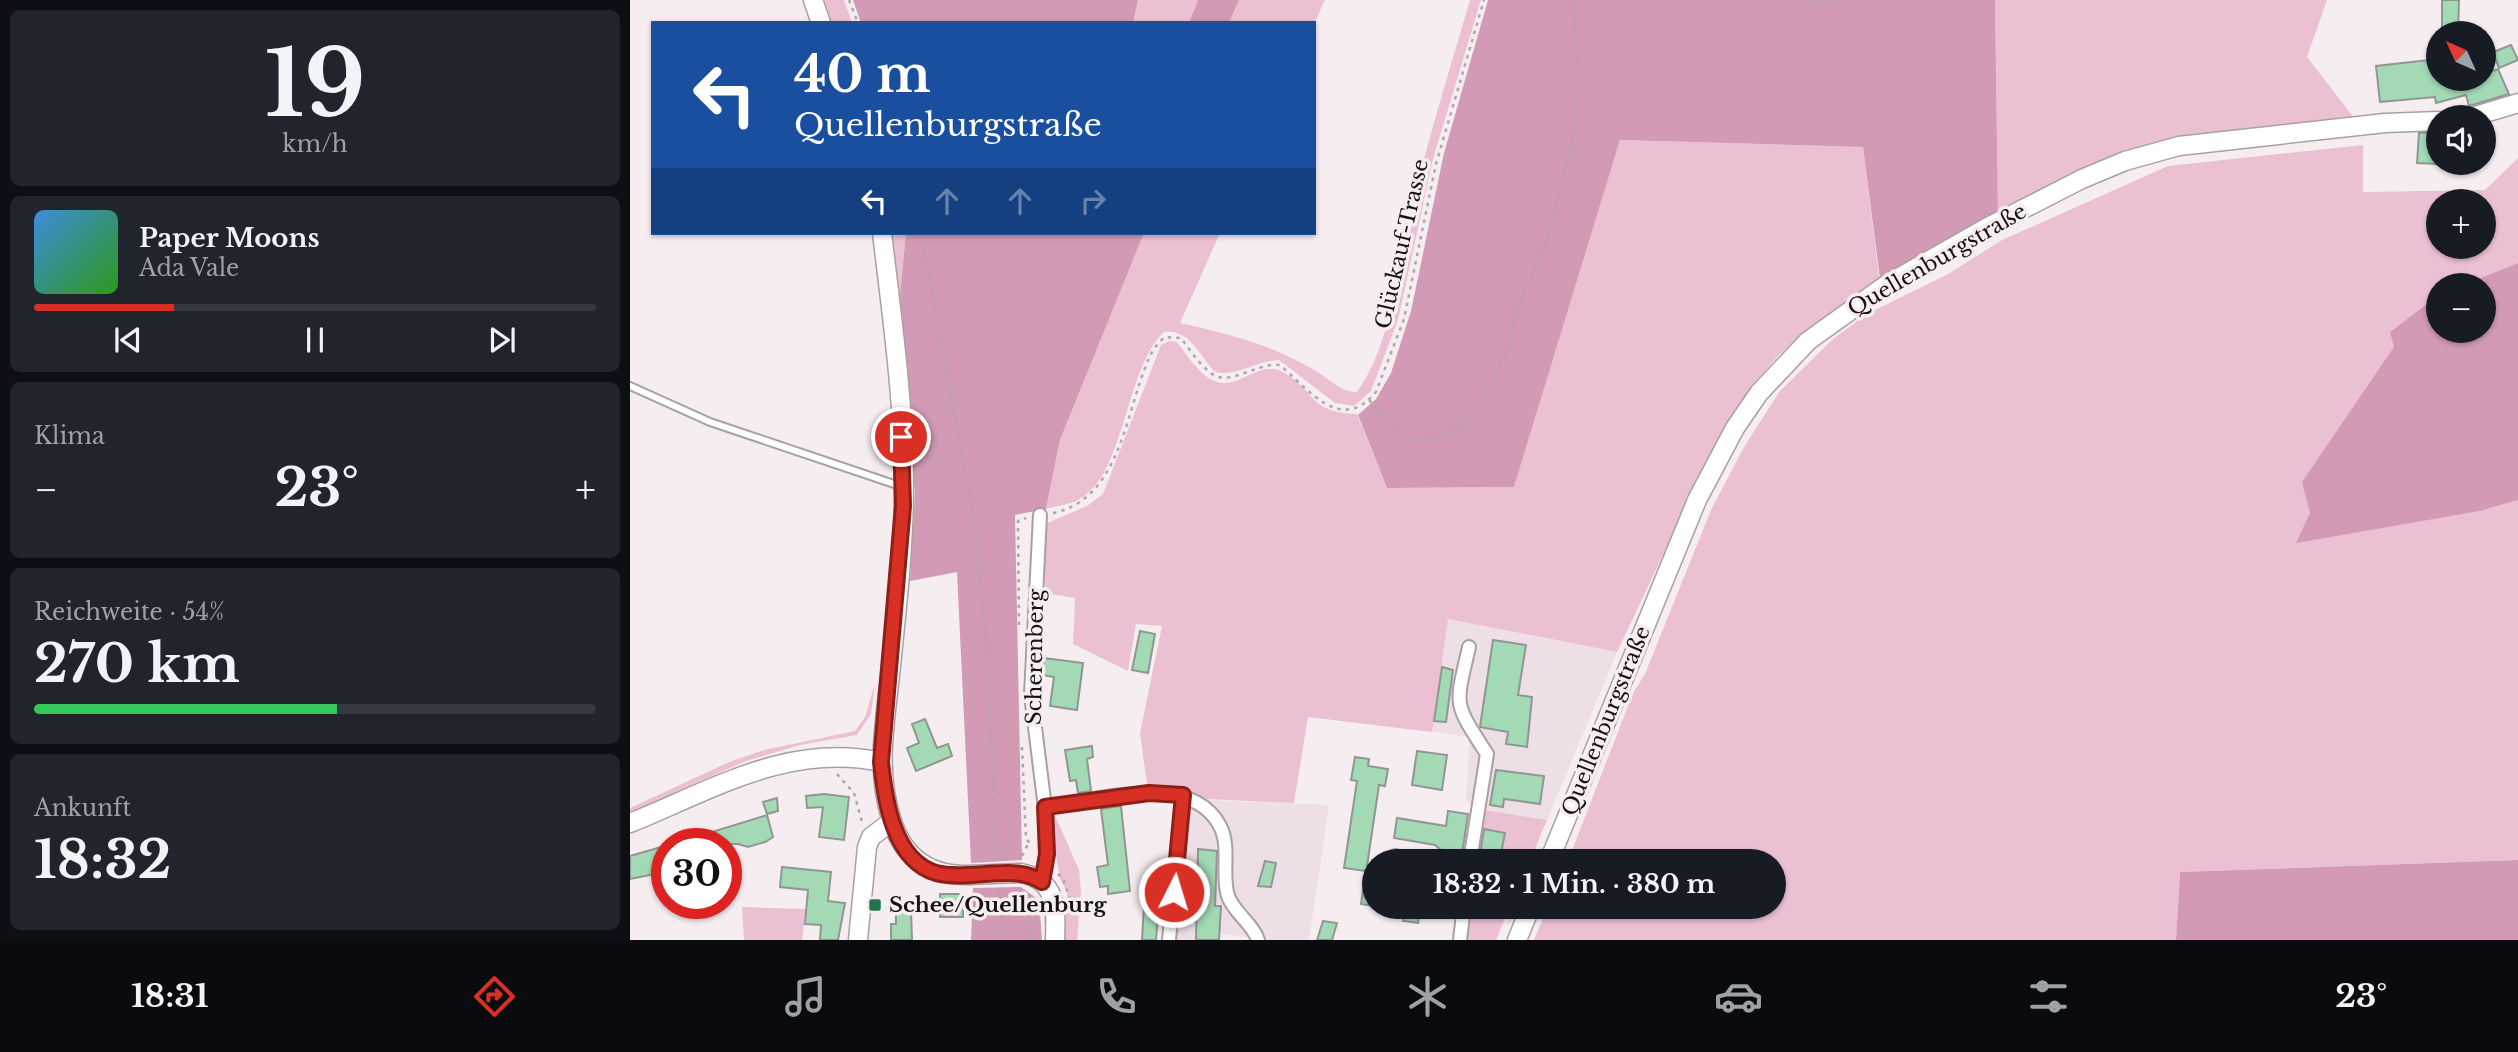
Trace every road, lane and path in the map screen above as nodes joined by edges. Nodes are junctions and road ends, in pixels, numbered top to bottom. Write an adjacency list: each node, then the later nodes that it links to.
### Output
1 (813, 0): 7 (street)
2 (849, 0): 8 (path)
3 (1483, 0): 15 (path, Glückauf-Trasse)
4 (1573, 0): 15 (path)
5 (1815, 0): 6 (path)
6 (1827, 0)
7 (820, 21)
8 (857, 21)
9 (2518, 103): 10 (street)
10 (2496, 110)
11 (2426, 121): 28 (street, Quellenburgstraße)
12 (882, 235): 16 (street)
13 (921, 235): 30 (path)
14 (630, 386): 16 (lane)
15 (1369, 400): 17 (path)
16 (904, 486): 20 (street)
17 (1042, 515): 22 (street, Scherenberg)
18 (1469, 647): 27 (street)
19 (828, 758): 20 (street); 24 (street); 25 (path)
20 (881, 762): 23 (street)
21 (1183, 795): 22 (street); 39 (street); 40 (street)
22 (1045, 807): 32 (street, Scherenberg)
23 (892, 821): 25 (street); 32 (street, bridge)
24 (630, 823)
25 (871, 837): 35 (street)
26 (1028, 844): 29 (path)
27 (1473, 849)
28 (1554, 849)
29 (1025, 852)
30 (998, 860)
31 (999, 887): 36 (path)
32 (1035, 887): 37 (path); 38 (street)
33 (1462, 919): 41 (street)
34 (1526, 919): 42 (street)
35 (858, 940)
36 (1000, 940)
37 (1029, 940)
38 (1055, 940)
39 (1169, 940)
40 (1258, 940)
41 (1460, 940)
42 (1517, 940)

